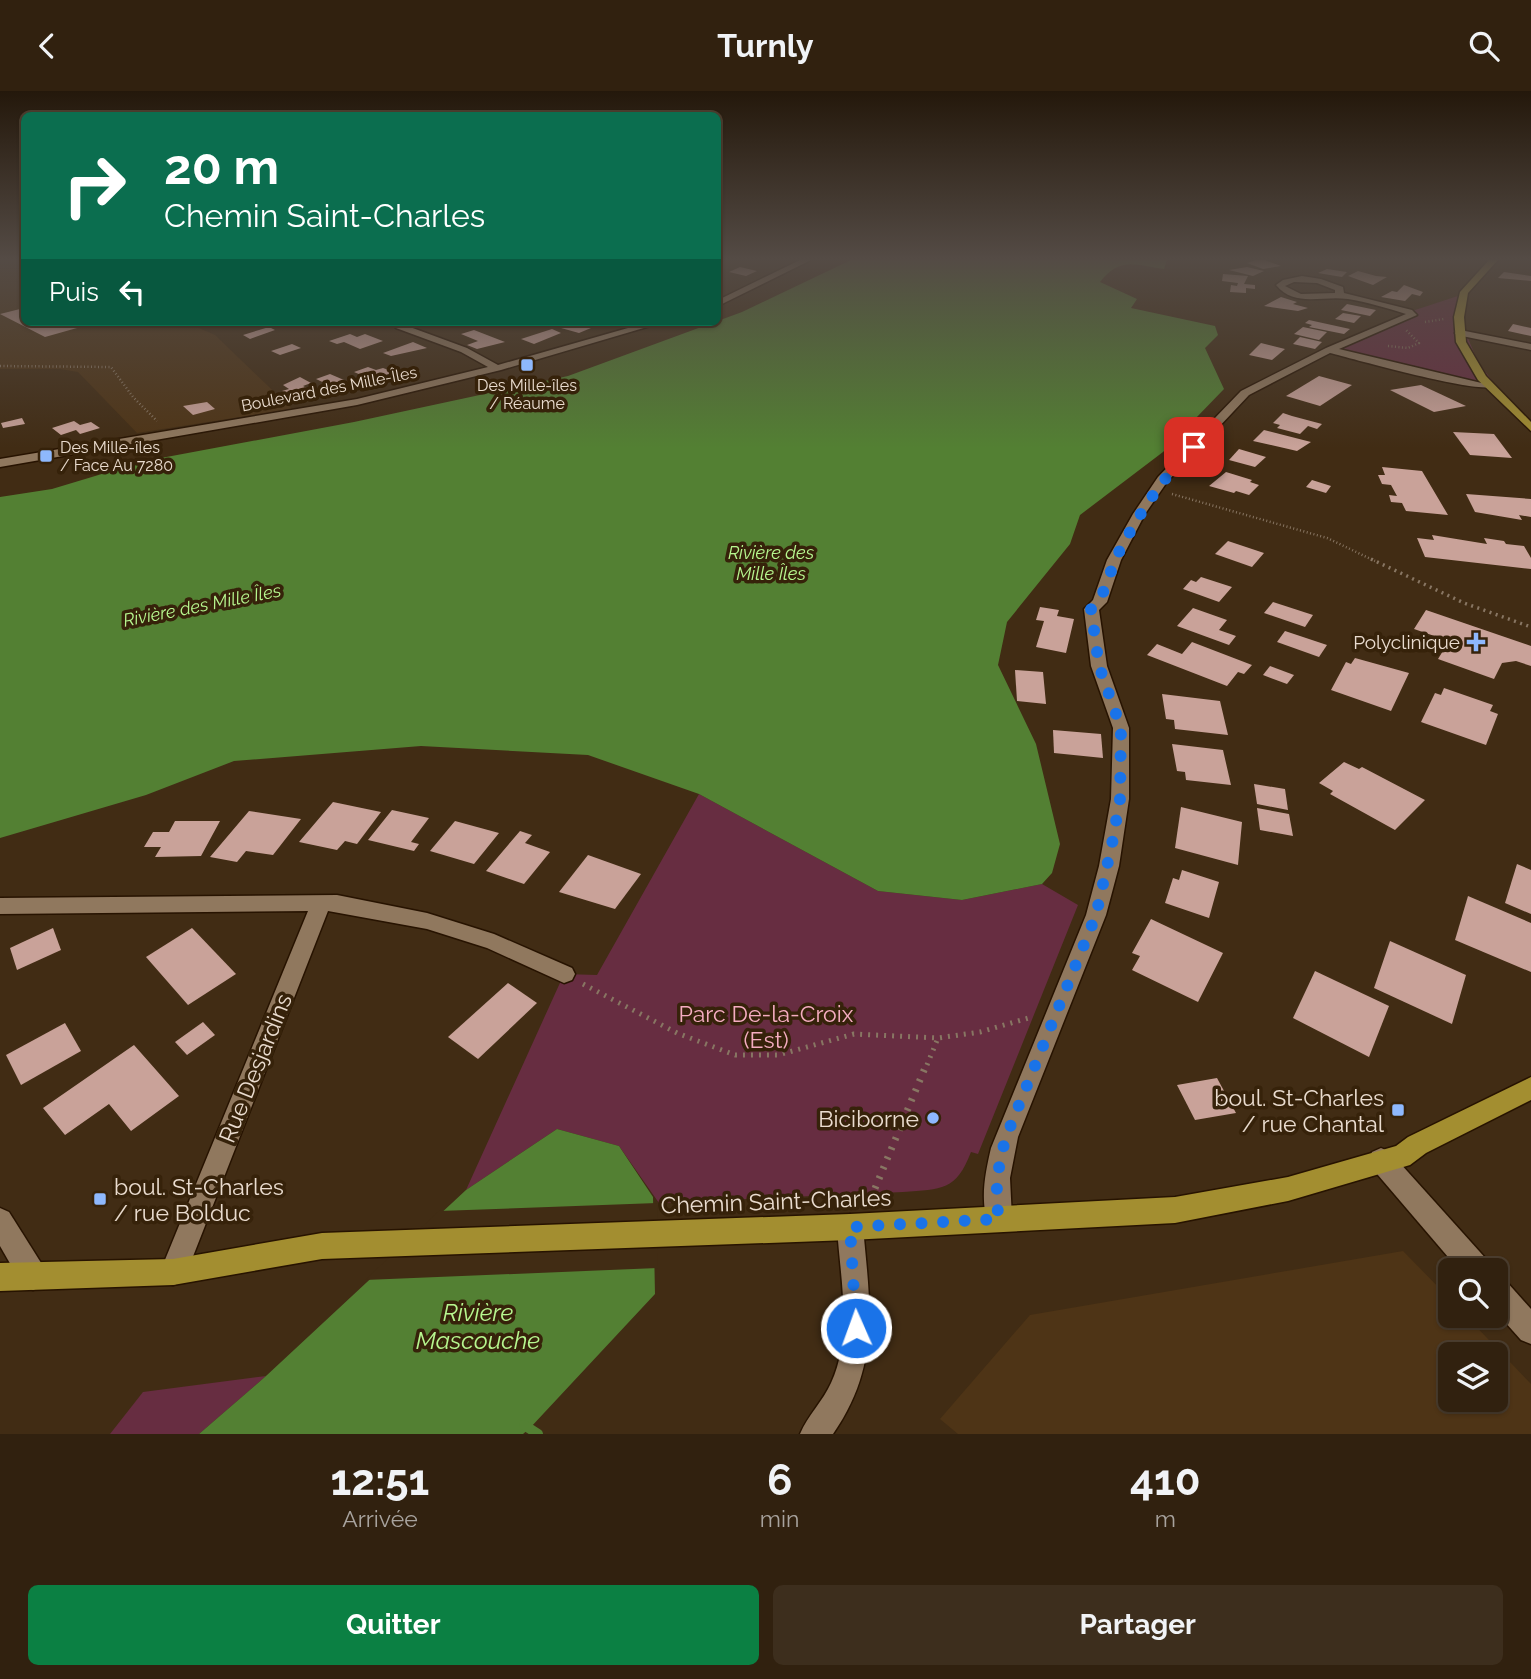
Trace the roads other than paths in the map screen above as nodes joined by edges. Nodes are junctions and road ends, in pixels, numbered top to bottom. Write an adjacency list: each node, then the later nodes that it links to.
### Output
1 (1394, 323): 7 (street)
2 (1460, 323): 5 (main road)
3 (398, 326): 8 (street)
4 (645, 326): 8 (street, Boulevard des Mille-Îles)
5 (1460, 333): 6 (street); 9 (main road)
6 (1531, 347)
7 (1329, 350): 9 (street); 17 (street)
8 (497, 368): 11 (street, Boulevard des Mille-Îles)
9 (1489, 386): 10 (main road)
10 (1531, 428)
11 (0, 463)
12 (321, 903): 13 (street); 14 (street); 21 (street, Rue Desjardins)
13 (0, 906)
14 (564, 974)
15 (1531, 1088): 16 (main road, Chemin Saint-Charles)
16 (1381, 1160): 17 (main road, Chemin Saint-Charles); 20 (street)
17 (999, 1219): 19 (main road, Chemin Saint-Charles)
18 (0, 1221): 22 (street)
19 (850, 1227): 21 (main road, Chemin Saint-Charles); 26 (street)
20 (1467, 1258)
21 (173, 1272): 22 (main road, Chemin Saint-Charles)
22 (33, 1276): 23 (main road, Chemin Saint-Charles)
23 (0, 1277)
24 (1508, 1304): 25 (street)
25 (1531, 1330)
26 (814, 1434)

